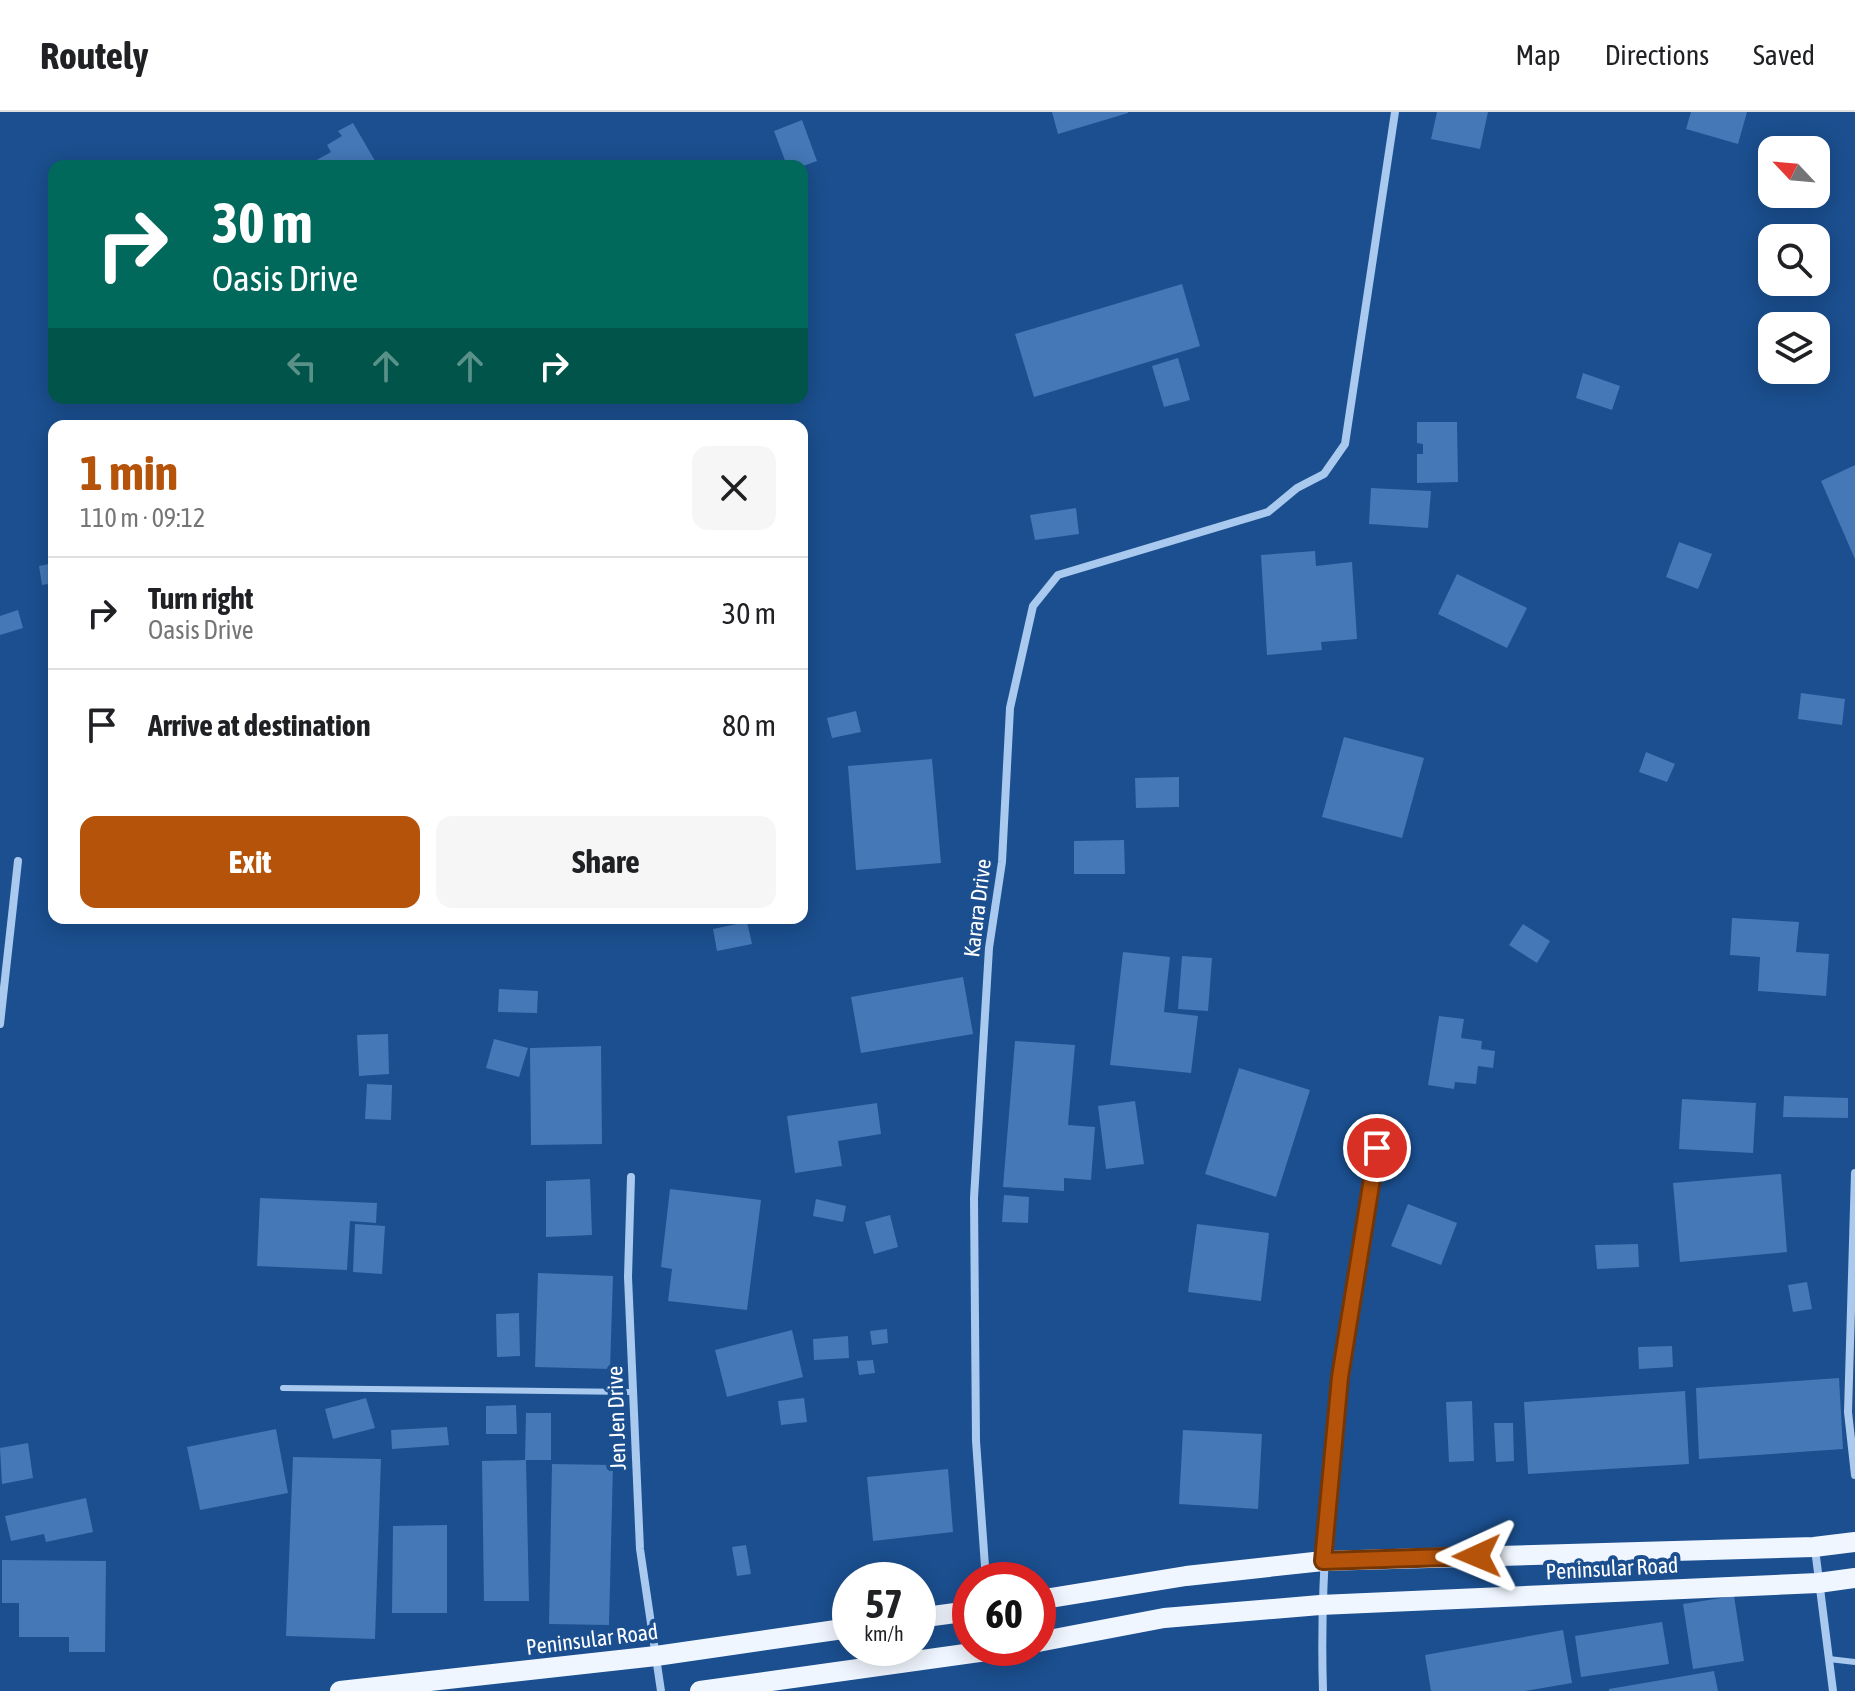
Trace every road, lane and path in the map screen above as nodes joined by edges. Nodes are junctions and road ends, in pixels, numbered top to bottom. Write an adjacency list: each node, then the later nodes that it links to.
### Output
1 (1395, 112): 13 (street, Karara Drive)
2 (18, 861): 3 (street)
3 (0, 1024)
4 (1377, 1148): 12 (street)
5 (1855, 1173): 9 (street)
6 (631, 1177): 8 (street, Jen Jen Drive)
7 (283, 1388): 8 (lane)
8 (633, 1392): 20 (street, Jen Jen Drive)
9 (1855, 1475)
10 (1855, 1542): 11 (main road, Peninsular Road)
11 (1814, 1547): 12 (main road, Peninsular Road); 15 (street)
12 (1323, 1561): 16 (main road, Peninsular Road); 17 (street)
13 (985, 1562)
14 (1855, 1578): 15 (main road, Peninsular Road)
15 (1818, 1583): 17 (main road, Peninsular Road); 22 (street)
16 (1056, 1597)
17 (1320, 1605): 19 (main road, Peninsular Road); 28 (street)
18 (832, 1631): 20 (main road, Peninsular Road)
19 (1056, 1639)
20 (656, 1656): 24 (main road, Peninsular Road); 26 (street, Jen Jen Drive)
21 (952, 1656): 27 (main road)
22 (1829, 1659): 23 (lane); 29 (street)
23 (1855, 1662)
24 (429, 1687): 25 (main road, Peninsular Road)
25 (340, 1691)
26 (661, 1691)
27 (700, 1691)
28 (1323, 1691)
29 (1833, 1691)

